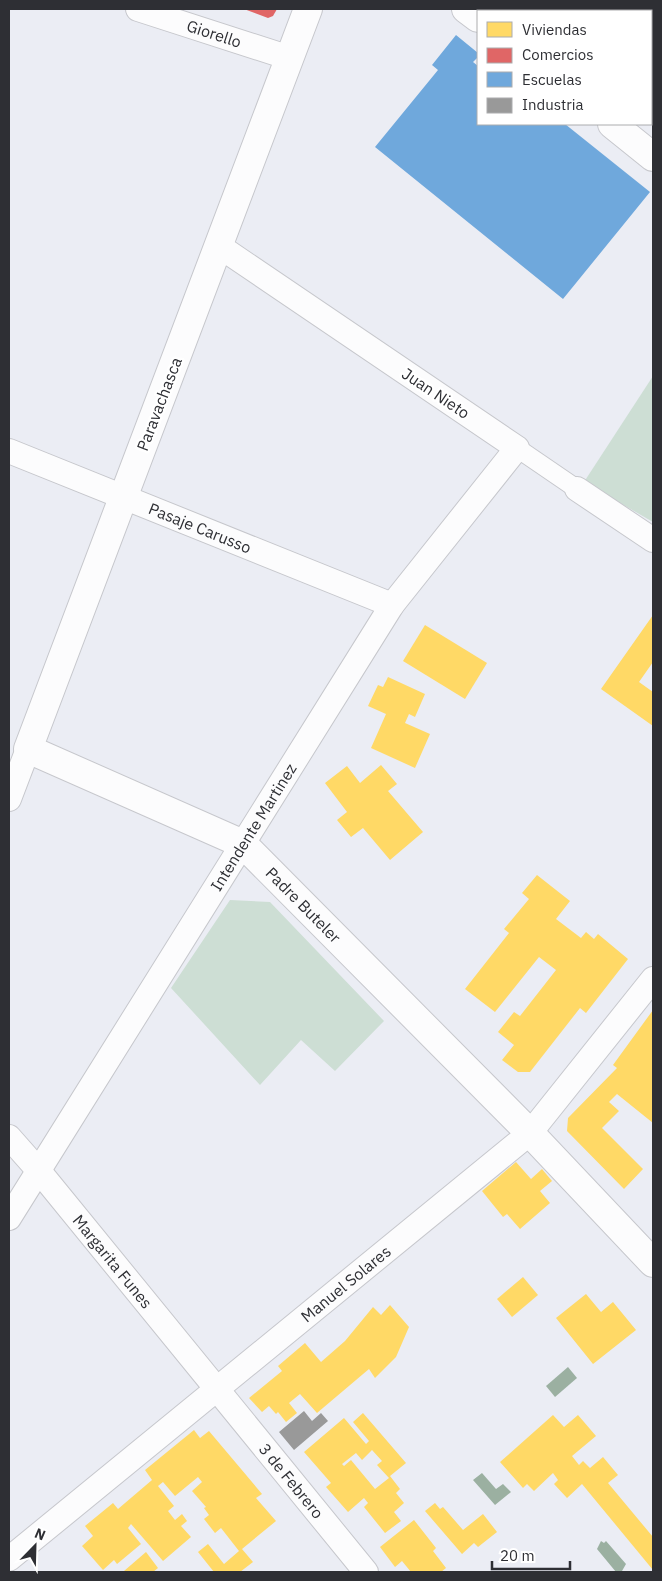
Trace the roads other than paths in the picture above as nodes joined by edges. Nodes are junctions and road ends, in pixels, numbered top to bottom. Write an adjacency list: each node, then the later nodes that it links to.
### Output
1 (138, 9): 5 (street, Giorello)
2 (308, 9): 5 (street, Paravachasca)
3 (466, 9): 4 (street)
4 (477, 17)
5 (290, 58): 8 (street, Paravachasca)
6 (613, 125): 7 (street)
7 (653, 157)
8 (219, 246): 9 (street, Juan Nieto); 12 (street, Paravachasca)
9 (517, 448): 11 (street, Juan Nieto); 14 (street, Intendente Martinez)
10 (9, 451): 12 (street, Pasaje Carusso)
11 (577, 489): 13 (street, Juan Nieto)
12 (123, 497): 14 (street, Pasaje Carusso); 15 (street, Paravachasca)
13 (653, 540)
14 (392, 605): 17 (street, Intendente Martinez)
15 (28, 749): 16 (street, Paravachasca); 17 (street, Padre Buteler)
16 (9, 799)
17 (243, 844): 19 (street, Padre Buteler); 21 (street, Intendente Martinez)
18 (653, 979): 19 (street, Manuel Solares)
19 (530, 1133): 23 (street, Padre Buteler); 24 (street, Manuel Solares)
20 (9, 1137): 21 (street, Margarita Funes)
21 (39, 1171): 22 (street, Intendente Martinez); 24 (street, Margarita Funes)
22 (9, 1218)
23 (653, 1263)
24 (216, 1388): 25 (street, Manuel Solares); 26 (street, 3 de Febrero)
25 (9, 1559)
26 (366, 1572)

